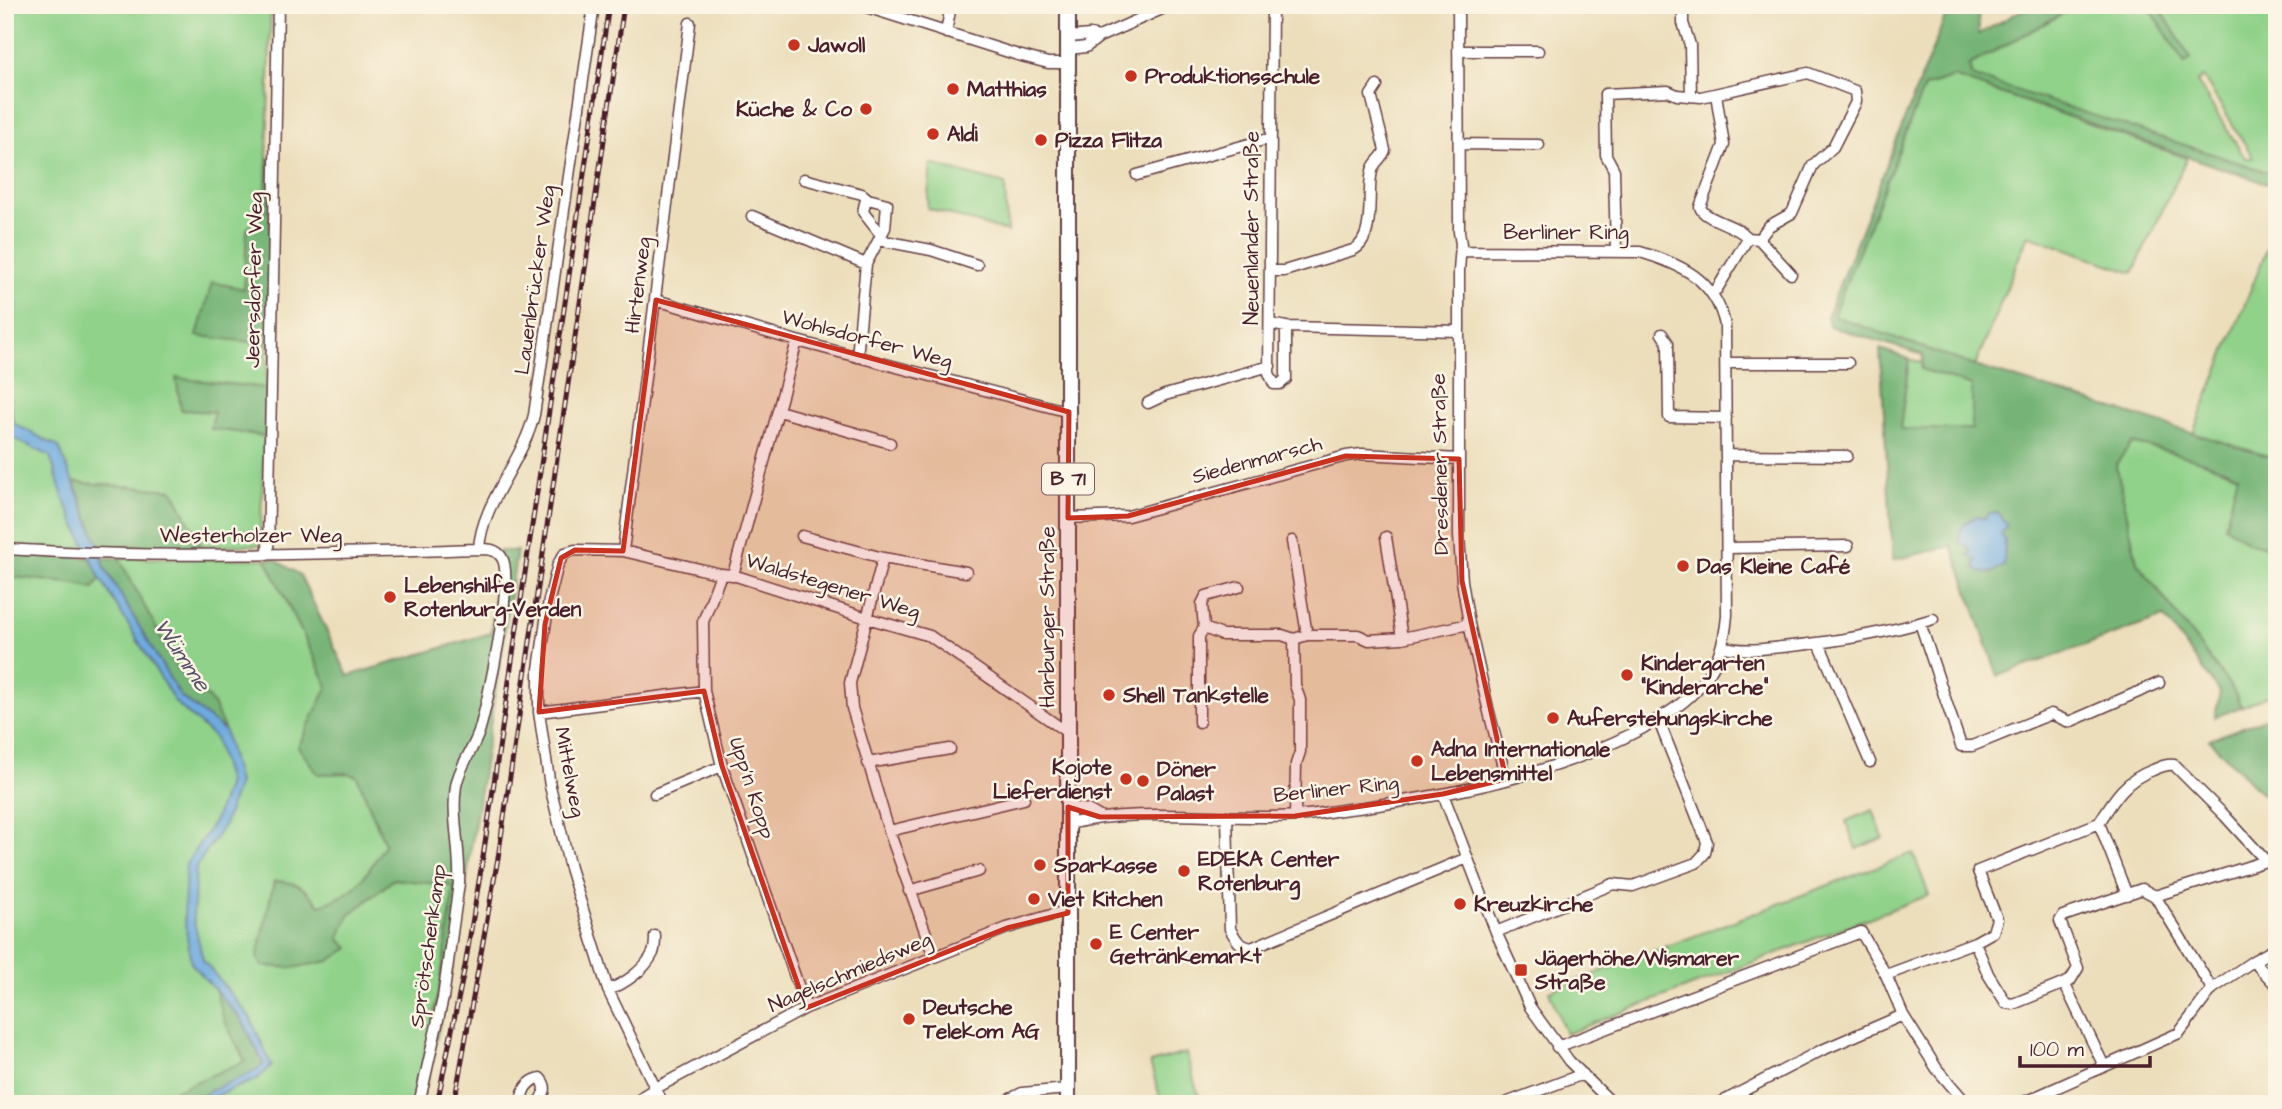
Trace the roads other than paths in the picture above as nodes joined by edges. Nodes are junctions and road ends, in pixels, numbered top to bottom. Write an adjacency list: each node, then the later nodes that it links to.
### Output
1 (278, 5): 62 (street, Jeersdorfer Weg)
2 (594, 5): 59 (street, Lauenbrücker Weg)
3 (860, 5): 11 (street)
4 (951, 5): 11 (street)
5 (1069, 5): 12 (main road, Harburger Straße / B 71)
6 (1171, 5): 12 (street)
7 (1272, 5): 18 (street, Neuenlander Straße)
8 (1458, 5): 13 (street, Dresdener Straße)
9 (1683, 5): 17 (street)
10 (690, 23): 34 (street, Hirtenweg)
11 (946, 33): 12 (street)
12 (1069, 50): 46 (main road, Harburger Straße / B 71)
13 (1458, 51): 14 (street); 19 (street, Dresdener Straße)
14 (1538, 51)
15 (1377, 86): 31 (street)
16 (1716, 94): 17 (street); 26 (street); 26 (street)
17 (1691, 96): 28 (street)
18 (1271, 138): 21 (street); 31 (street, Neuenlander Straße)
19 (1459, 144): 20 (street); 27 (street, Dresdener Straße)
20 (1539, 145)
21 (1136, 175)
22 (804, 179): 23 (street)
23 (868, 199): 25 (street); 25 (street)
24 (752, 216): 29 (street)
25 (880, 237): 29 (street); 30 (street)
26 (1754, 238): 32 (street); 33 (street)
27 (1461, 251): 28 (street, Berliner Ring); 37 (street, Dresdener Straße)
28 (1616, 251): 33 (street, Berliner Ring)
29 (866, 264): 40 (street)
30 (977, 265)
31 (1270, 271): 35 (street, Neuenlander Straße)
32 (1791, 274)
33 (1712, 292): 41 (street, Berliner Ring)
34 (656, 300): 39 (street, Wohlsdorfer Weg); 60 (street, Hirtenweg)
35 (1270, 324): 36 (street); 43 (street, Neuenlander Straße)
36 (1286, 327): 37 (street); 43 (street, Neuenlander Straße)
37 (1459, 331): 51 (street, Dresdener Straße)
38 (1662, 334): 47 (street)
39 (797, 341): 40 (street, Wohlsdorfer Weg); 45 (street)
40 (857, 357): 46 (street, Wohlsdorfer Weg)
41 (1726, 363): 42 (street); 47 (street, Berliner Ring)
42 (1848, 363)
43 (1270, 366): 44 (street)
44 (1148, 403)
45 (779, 411): 48 (street); 67 (street)
46 (1069, 412): 52 (main road, Harburger Straße / B 71)
47 (1726, 418): 49 (street, Berliner Ring)
48 (890, 443)
49 (1726, 455): 50 (street); 57 (street, Berliner Ring)
50 (1847, 456)
51 (1459, 459): 52 (street, Siedenmarsch); 72 (street, Dresdener Straße)
52 (1068, 519): 84 (main road, Harburger Straße / B 71)
53 (802, 536): 64 (street)
54 (1387, 537): 75 (street)
55 (1292, 541): 74 (street)
56 (1848, 546): 57 (street)
57 (1727, 548): 78 (street, Berliner Ring)
58 (5, 549): 62 (street, Westerholzer Weg)
59 (479, 549): 61 (street, Westerholzer Weg); 62 (street, Westerholzer Weg)
60 (623, 551): 63 (street, Waldstegener Weg); 66 (street, Waldstegener Weg)
61 (497, 552): 124 (street, Sprötschenkamp)
62 (268, 555)
63 (561, 558): 81 (street, Mittelweg)
64 (883, 558): 65 (street); 69 (street)
65 (965, 572)
66 (721, 574): 67 (street, Waldstegener Weg); 80 (street, Upp'n Kopp)
67 (733, 575): 69 (street, Waldstegener Weg)
68 (1239, 587): 73 (street)
69 (867, 618): 84 (street, Waldstegener Weg); 87 (street)
70 (1933, 619): 71 (street)
71 (1920, 623): 77 (street); 79 (street)
72 (1469, 624): 75 (street); 89 (street, Dresdener Straße)
73 (1205, 628): 76 (street); 83 (street)
74 (1307, 635): 75 (street); 76 (street)
75 (1402, 638)
76 (1294, 639): 95 (street)
77 (1819, 643): 78 (street); 86 (street)
78 (1722, 646): 82 (street, Berliner Ring)
79 (2159, 683)
80 (704, 691): 81 (street); 88 (street, Upp'n Kopp)
81 (539, 712): 116 (street, Mittelweg)
82 (1658, 719): 89 (street, Berliner Ring); 106 (street)
83 (1199, 722)
84 (1068, 733): 93 (main road, Harburger Straße / B 71)
85 (950, 749): 87 (street)
86 (1870, 762)
87 (868, 763): 99 (street)
88 (722, 766): 90 (street); 117 (street, Upp'n Kopp)
89 (1506, 779): 91 (street, Berliner Ring)
90 (655, 794)
91 (1443, 794): 95 (street, Berliner Ring); 100 (street)
92 (1024, 799): 99 (street)
93 (1068, 807): 96 (street, Berliner Ring); 98 (main road, Harburger Straße / B 71)
94 (1227, 816): 95 (street, Berliner Ring); 96 (street, Berliner Ring); 100 (street)
95 (1295, 816)
96 (1100, 817): 98 (street, Berliner Ring)
97 (2099, 823): 103 (street); 104 (street); 108 (street)
98 (1068, 824): 105 (main road, Harburger Straße / B 71)
99 (890, 831): 102 (street)
100 (1467, 858): 106 (street)
101 (979, 872): 102 (street)
102 (909, 891): 110 (street)
103 (2127, 895): 104 (street); 113 (street)
104 (2155, 896): 115 (street)
105 (1068, 913): 110 (street, Nagelschmiedsweg); 123 (main road, Harburger Straße / B 71)
106 (1496, 932): 119 (street)
107 (655, 936): 116 (street)
108 (1975, 943): 112 (street); 113 (street)
109 (2277, 948): 111 (street)
110 (934, 956): 117 (street, Nagelschmiedsweg)
111 (2253, 961): 114 (street); 115 (street)
112 (1886, 975): 118 (street); 119 (street)
113 (2064, 983): 120 (street)
114 (2277, 986)
115 (2212, 989): 120 (street)
116 (608, 990): 122 (street, Mittelweg)
117 (807, 1008): 122 (street, Nagelschmiedsweg)
118 (1903, 1015): 132 (street); 133 (street)
119 (1557, 1046): 121 (street)
120 (2104, 1066): 134 (street)
121 (1583, 1074): 130 (street); 131 (street)
122 (656, 1088): 127 (street, Nagelschmiedsweg); 128 (street, Mittelweg)
123 (1068, 1096): 129 (street)
124 (419, 1104)
125 (523, 1104): 126 (street)
126 (537, 1104)
127 (637, 1104)
128 (663, 1104)
129 (1000, 1104)
130 (1503, 1104)
131 (1613, 1104)
132 (1718, 1104)
133 (1967, 1104)
134 (2020, 1104)

